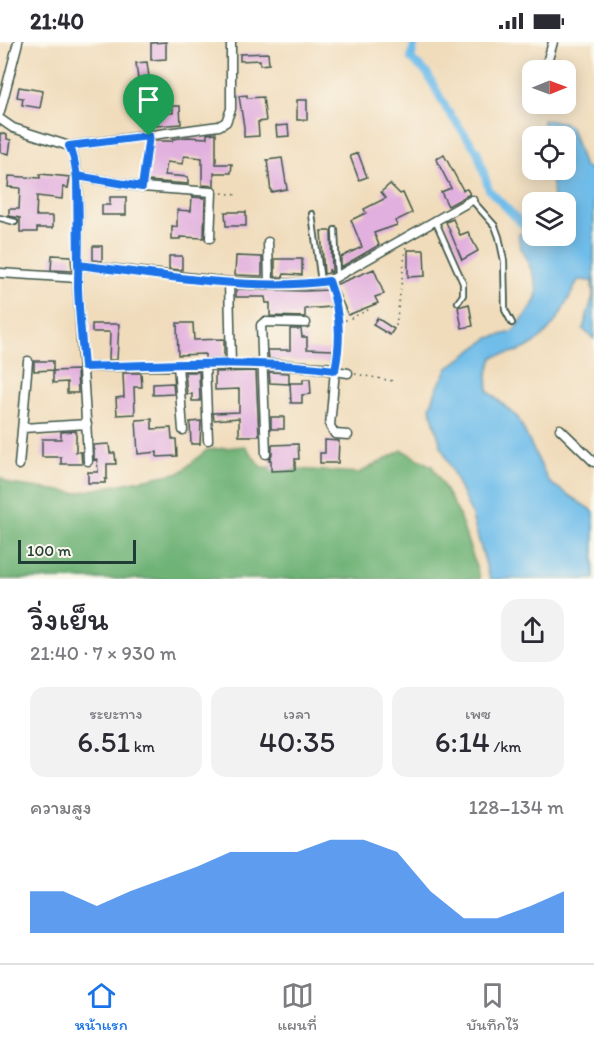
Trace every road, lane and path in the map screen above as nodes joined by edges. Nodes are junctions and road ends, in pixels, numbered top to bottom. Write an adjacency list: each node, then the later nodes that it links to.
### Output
1 (18, 42): 5 (street)
2 (231, 42): 7 (street)
3 (553, 42): 4 (street)
4 (547, 60)
5 (0, 112)
6 (0, 119): 8 (street)
7 (149, 136): 8 (street); 10 (lane)
8 (69, 146): 9 (street)
9 (77, 176): 10 (street); 22 (street)
10 (142, 187): 11 (street)
11 (212, 192): 12 (path); 20 (street)
12 (238, 195)
13 (472, 200): 16 (street); 31 (lane)
14 (312, 214): 25 (lane)
15 (0, 218): 17 (lane)
16 (435, 220): 19 (street); 28 (lane)
17 (15, 222)
18 (334, 230): 25 (lane)
19 (406, 237): 25 (street); 33 (path)
20 (210, 238)
21 (268, 242): 27 (street)
22 (78, 265): 24 (street); 26 (street)
23 (0, 273): 24 (street)
24 (78, 278): 39 (street)
25 (329, 280): 27 (street); 30 (path)
26 (230, 282): 27 (street); 37 (street)
27 (268, 283)
28 (458, 302)
29 (372, 308): 30 (path)
30 (338, 320): 40 (path)
31 (512, 322)
32 (306, 323): 38 (street)
33 (396, 326)
34 (28, 361): 44 (street)
35 (178, 365): 36 (street); 39 (street); 46 (street)
36 (205, 365): 37 (street); 48 (street)
37 (231, 365): 38 (street)
38 (262, 365): 40 (street); 49 (street)
39 (84, 367): 43 (street)
40 (335, 370): 41 (street); 47 (street)
41 (348, 373): 42 (path)
42 (393, 381)
43 (87, 424): 44 (street); 50 (street)
44 (23, 428): 52 (street)
45 (560, 429): 51 (street)
46 (183, 430)
47 (348, 435)
48 (208, 440)
49 (266, 454)
50 (88, 461)
51 (594, 462)
52 (19, 465)

